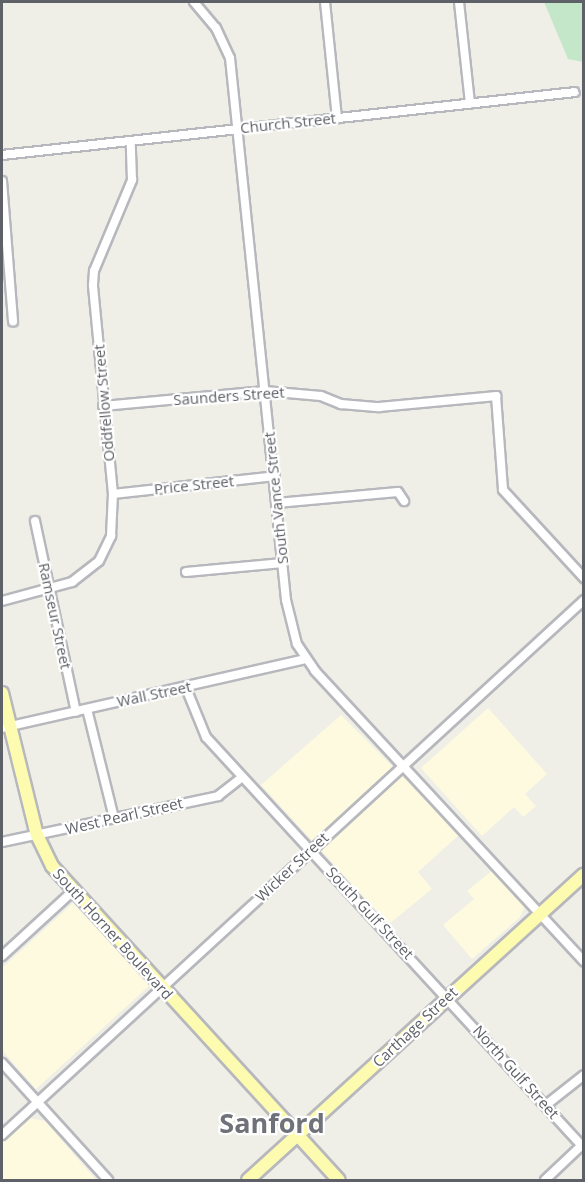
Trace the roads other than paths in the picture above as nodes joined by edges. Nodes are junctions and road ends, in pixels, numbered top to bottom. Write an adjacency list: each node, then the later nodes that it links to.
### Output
1 (194, 2): 7 (street, South Vance Street)
2 (325, 2): 6 (street)
3 (459, 2): 5 (street)
4 (575, 92): 5 (street, Church Street)
5 (470, 103): 6 (street, Church Street)
6 (337, 118): 7 (street, Church Street)
7 (239, 128): 8 (street, Church Street); 12 (street, South Vance Street)
8 (131, 142): 9 (street, Church Street); 13 (street, Oddfellow Street)
9 (2, 155)
10 (2, 181): 11 (street)
11 (12, 322)
12 (265, 391): 13 (street, Saunders Street); 14 (street, South Vance Street); 21 (street, Saunders Street)
13 (103, 406): 15 (street, Oddfellow Street)
14 (275, 476): 15 (street, Price Street); 17 (street, South Vance Street)
15 (113, 494): 22 (street, Oddfellow Street)
16 (404, 501): 17 (street)
17 (277, 503): 19 (street, South Vance Street)
18 (35, 521): 22 (street, Ramseur Street)
19 (283, 563): 20 (street); 25 (street, South Vance Street)
20 (186, 572)
21 (584, 578)
22 (50, 588): 24 (street, Oddfellow Street); 29 (street, Ramseur Street)
23 (584, 600): 31 (street, Wicker Street)
24 (2, 601)
25 (306, 659): 26 (street, Wall Street); 31 (street, South Vance Street)
26 (186, 688): 28 (street, Wall Street); 32 (street, South Gulf Street)
27 (2, 693): 30 (main road, South Horner Boulevard)
28 (87, 709): 29 (street, Wall Street); 33 (street)
29 (76, 712): 30 (street, Wall Street)
30 (5, 727): 34 (main road, South Horner Boulevard)
31 (404, 765): 36 (street, Wicker Street); 39 (street, South Vance Street)
32 (242, 778): 33 (street, West Pearl Street); 36 (street, South Gulf Street)
33 (114, 818): 34 (street, West Pearl Street)
34 (36, 835): 35 (street, West Pearl Street); 38 (main road, South Horner Boulevard)
35 (2, 842)
36 (310, 850): 42 (street, Wicker Street); 43 (street, South Gulf Street)
37 (584, 874): 39 (main road, Carthage Street)
38 (73, 891): 40 (street); 42 (main road, South Horner Boulevard)
39 (539, 913): 41 (street, South Vance Street); 43 (main road, Carthage Street)
40 (2, 956)
41 (584, 961)
42 (161, 988): 46 (street, Wicker Street); 49 (main road, South Horner Boulevard)
43 (447, 997): 47 (street, North Gulf Street); 49 (main road, Carthage Street)
44 (2, 1063): 46 (street)
45 (584, 1075): 47 (street)
46 (37, 1102): 48 (street, Wicker Street); 51 (street)
47 (546, 1106): 50 (street, North Gulf Street)
48 (2, 1135)
49 (297, 1136): 52 (main road, Carthage Street); 53 (main road, South Horner Boulevard)
50 (582, 1147): 54 (street)
51 (108, 1180)
52 (248, 1180)
53 (339, 1180)
54 (545, 1180)

